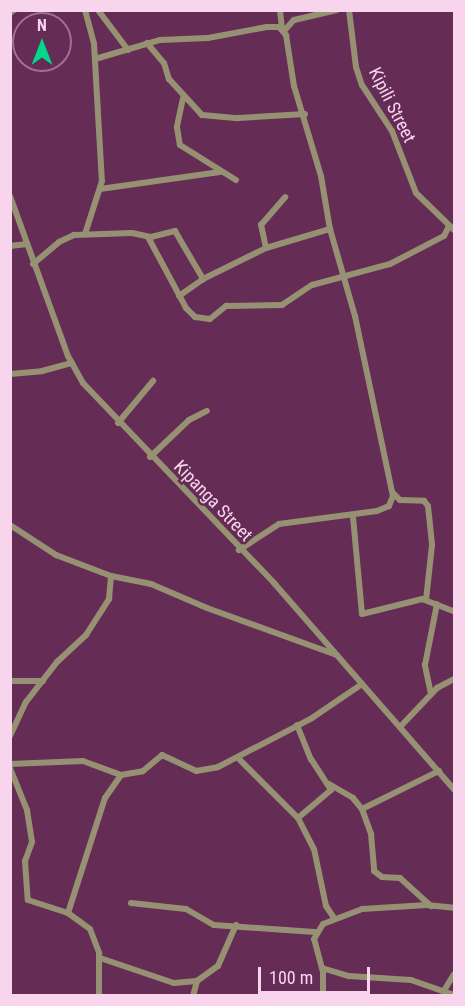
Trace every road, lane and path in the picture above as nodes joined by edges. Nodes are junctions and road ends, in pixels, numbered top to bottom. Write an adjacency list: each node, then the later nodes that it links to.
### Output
1 (14, 10): 7 (street)
2 (85, 10): 11 (street)
3 (99, 10): 10 (street)
4 (280, 10): 8 (street)
5 (337, 10): 8 (street)
6 (349, 10): 19 (street, Kipili Street)
7 (10, 13)
8 (283, 30): 9 (street); 13 (street)
9 (147, 43): 10 (street); 12 (street)
10 (128, 50): 11 (street)
11 (95, 59): 16 (street)
12 (183, 98): 13 (street); 14 (street)
13 (305, 114): 20 (street)
14 (220, 172): 15 (street); 16 (street)
15 (236, 180)
16 (100, 189): 21 (street)
17 (10, 196): 23 (street, Kipanga Street)
18 (285, 197): 25 (street)
19 (452, 228): 28 (street)
20 (330, 230): 25 (street); 28 (street)
21 (85, 234): 22 (street); 26 (street)
22 (148, 237): 27 (street); 29 (street)
23 (27, 244): 24 (street); 26 (street, Kipanga Street)
24 (10, 246)
25 (266, 249): 27 (street)
26 (33, 264): 30 (street, Kipanga Street)
27 (203, 279): 29 (street)
28 (342, 279): 29 (street); 36 (street)
29 (180, 296)
30 (72, 363): 31 (street); 34 (street, Kipanga Street)
31 (10, 374)
32 (153, 381): 34 (street)
33 (207, 411): 35 (street)
34 (118, 423): 35 (street, Kipanga Street)
35 (150, 457): 39 (street, Kipanga Street)
36 (393, 493): 37 (street); 41 (street)
37 (353, 517): 39 (street); 41 (street)
38 (10, 525): 40 (street)
39 (238, 550): 44 (street, Kipanga Street)
40 (111, 576): 44 (street); 47 (street)
41 (426, 600): 42 (street)
42 (437, 604): 43 (street); 49 (street)
43 (454, 611)
44 (338, 655): 48 (street, Kipanga Street)
45 (454, 679): 49 (street)
46 (10, 681): 47 (street)
47 (43, 681): 52 (street)
48 (362, 684): 50 (street); 51 (street, Kipanga Street)
49 (431, 694): 51 (street)
50 (297, 725): 53 (street); 58 (street)
51 (400, 727): 56 (street, Kipanga Street)
52 (10, 735)
53 (238, 758): 57 (street); 61 (street)
54 (10, 764): 57 (street)
55 (10, 768): 65 (street)
56 (440, 771): 59 (street, Kipanga Street); 60 (street)
57 (121, 775): 65 (street)
58 (329, 784): 60 (street); 61 (street)
59 (454, 789)
60 (362, 809): 63 (street)
61 (298, 818): 66 (street)
62 (131, 903): 67 (street)
63 (431, 906): 64 (street); 66 (street)
64 (454, 908)
65 (68, 913): 69 (street)
66 (334, 918): 68 (street)
67 (236, 925): 68 (street); 72 (street)
68 (315, 932): 70 (street)
69 (100, 958): 72 (street); 75 (street)
70 (322, 968): 73 (street); 77 (street)
71 (454, 974): 73 (street)
72 (197, 981): 76 (street)
73 (445, 989): 74 (street)
74 (454, 995)
75 (99, 996)
76 (193, 996)
77 (323, 996)

